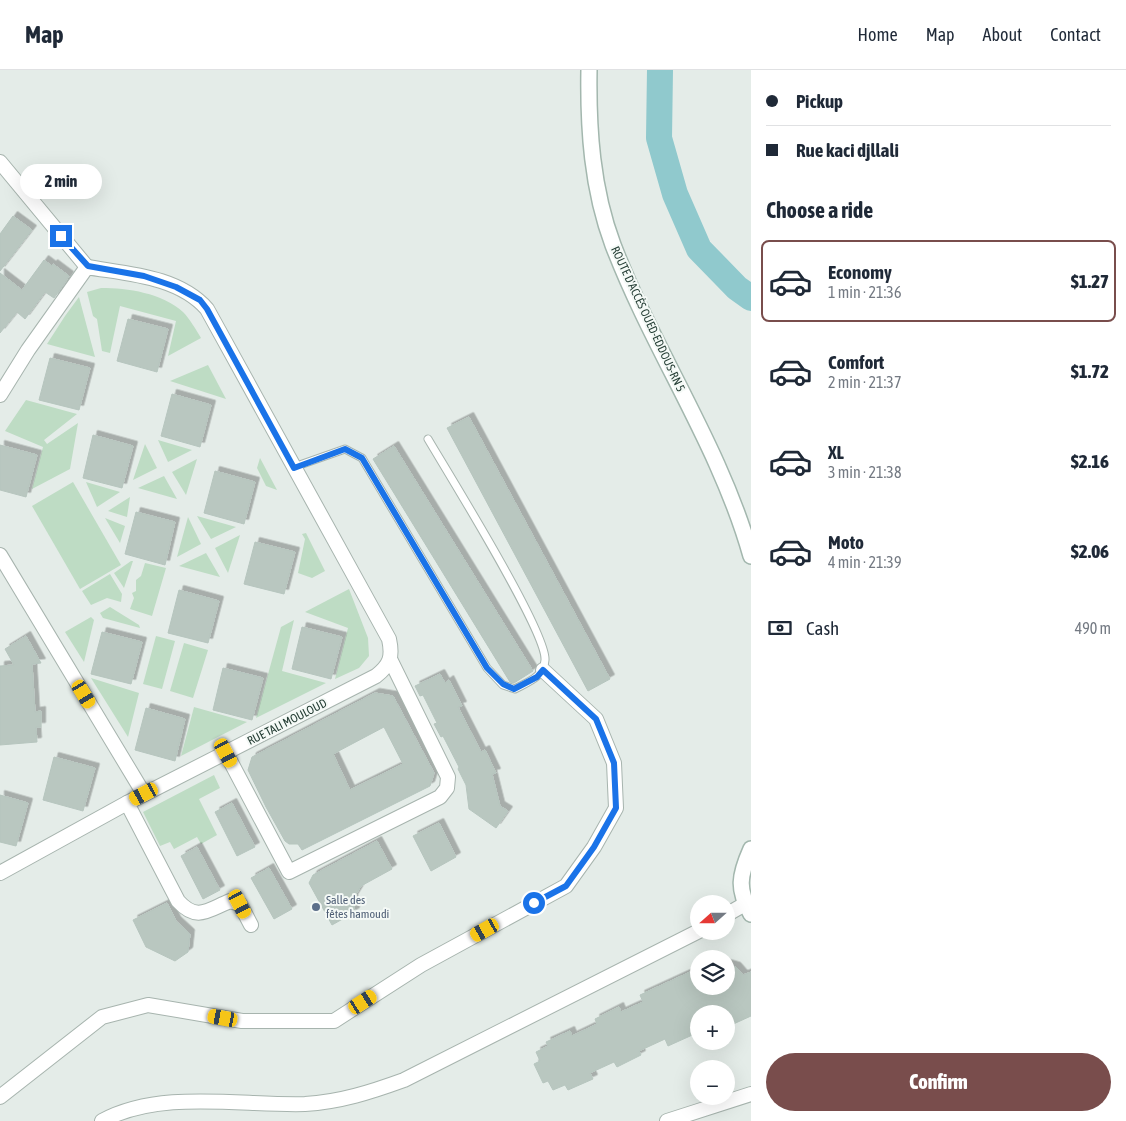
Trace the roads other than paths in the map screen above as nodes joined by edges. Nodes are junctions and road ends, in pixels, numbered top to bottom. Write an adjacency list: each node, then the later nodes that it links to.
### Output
1 (589, 70): 8 (main road, ROUTE D'ACCÈS OUED-EDDOUS-RN 5)
2 (0, 162): 3 (street)
3 (88, 266): 4 (street); 6 (street)
4 (0, 395)
5 (428, 439): 10 (lane)
6 (294, 468): 9 (street); 10 (lane)
7 (0, 555): 12 (street)
8 (751, 556)
9 (390, 661): 11 (street, RUE TALI MOULOUD); 11 (street)
10 (543, 670): 21 (street)
11 (226, 753): 12 (street, RUE TALI MOULOUD)
12 (144, 794): 13 (street, RUE TALI MOULOUD)
13 (127, 803): 15 (street, RUE TALI MOULOUD); 18 (street)
14 (751, 850): 16 (main road)
15 (0, 873)
16 (748, 909): 17 (street)
17 (735, 913)
18 (251, 925)
19 (690, 936): 22 (street)
20 (751, 1094): 23 (street)
21 (0, 1097)
22 (102, 1121)
23 (667, 1121)

